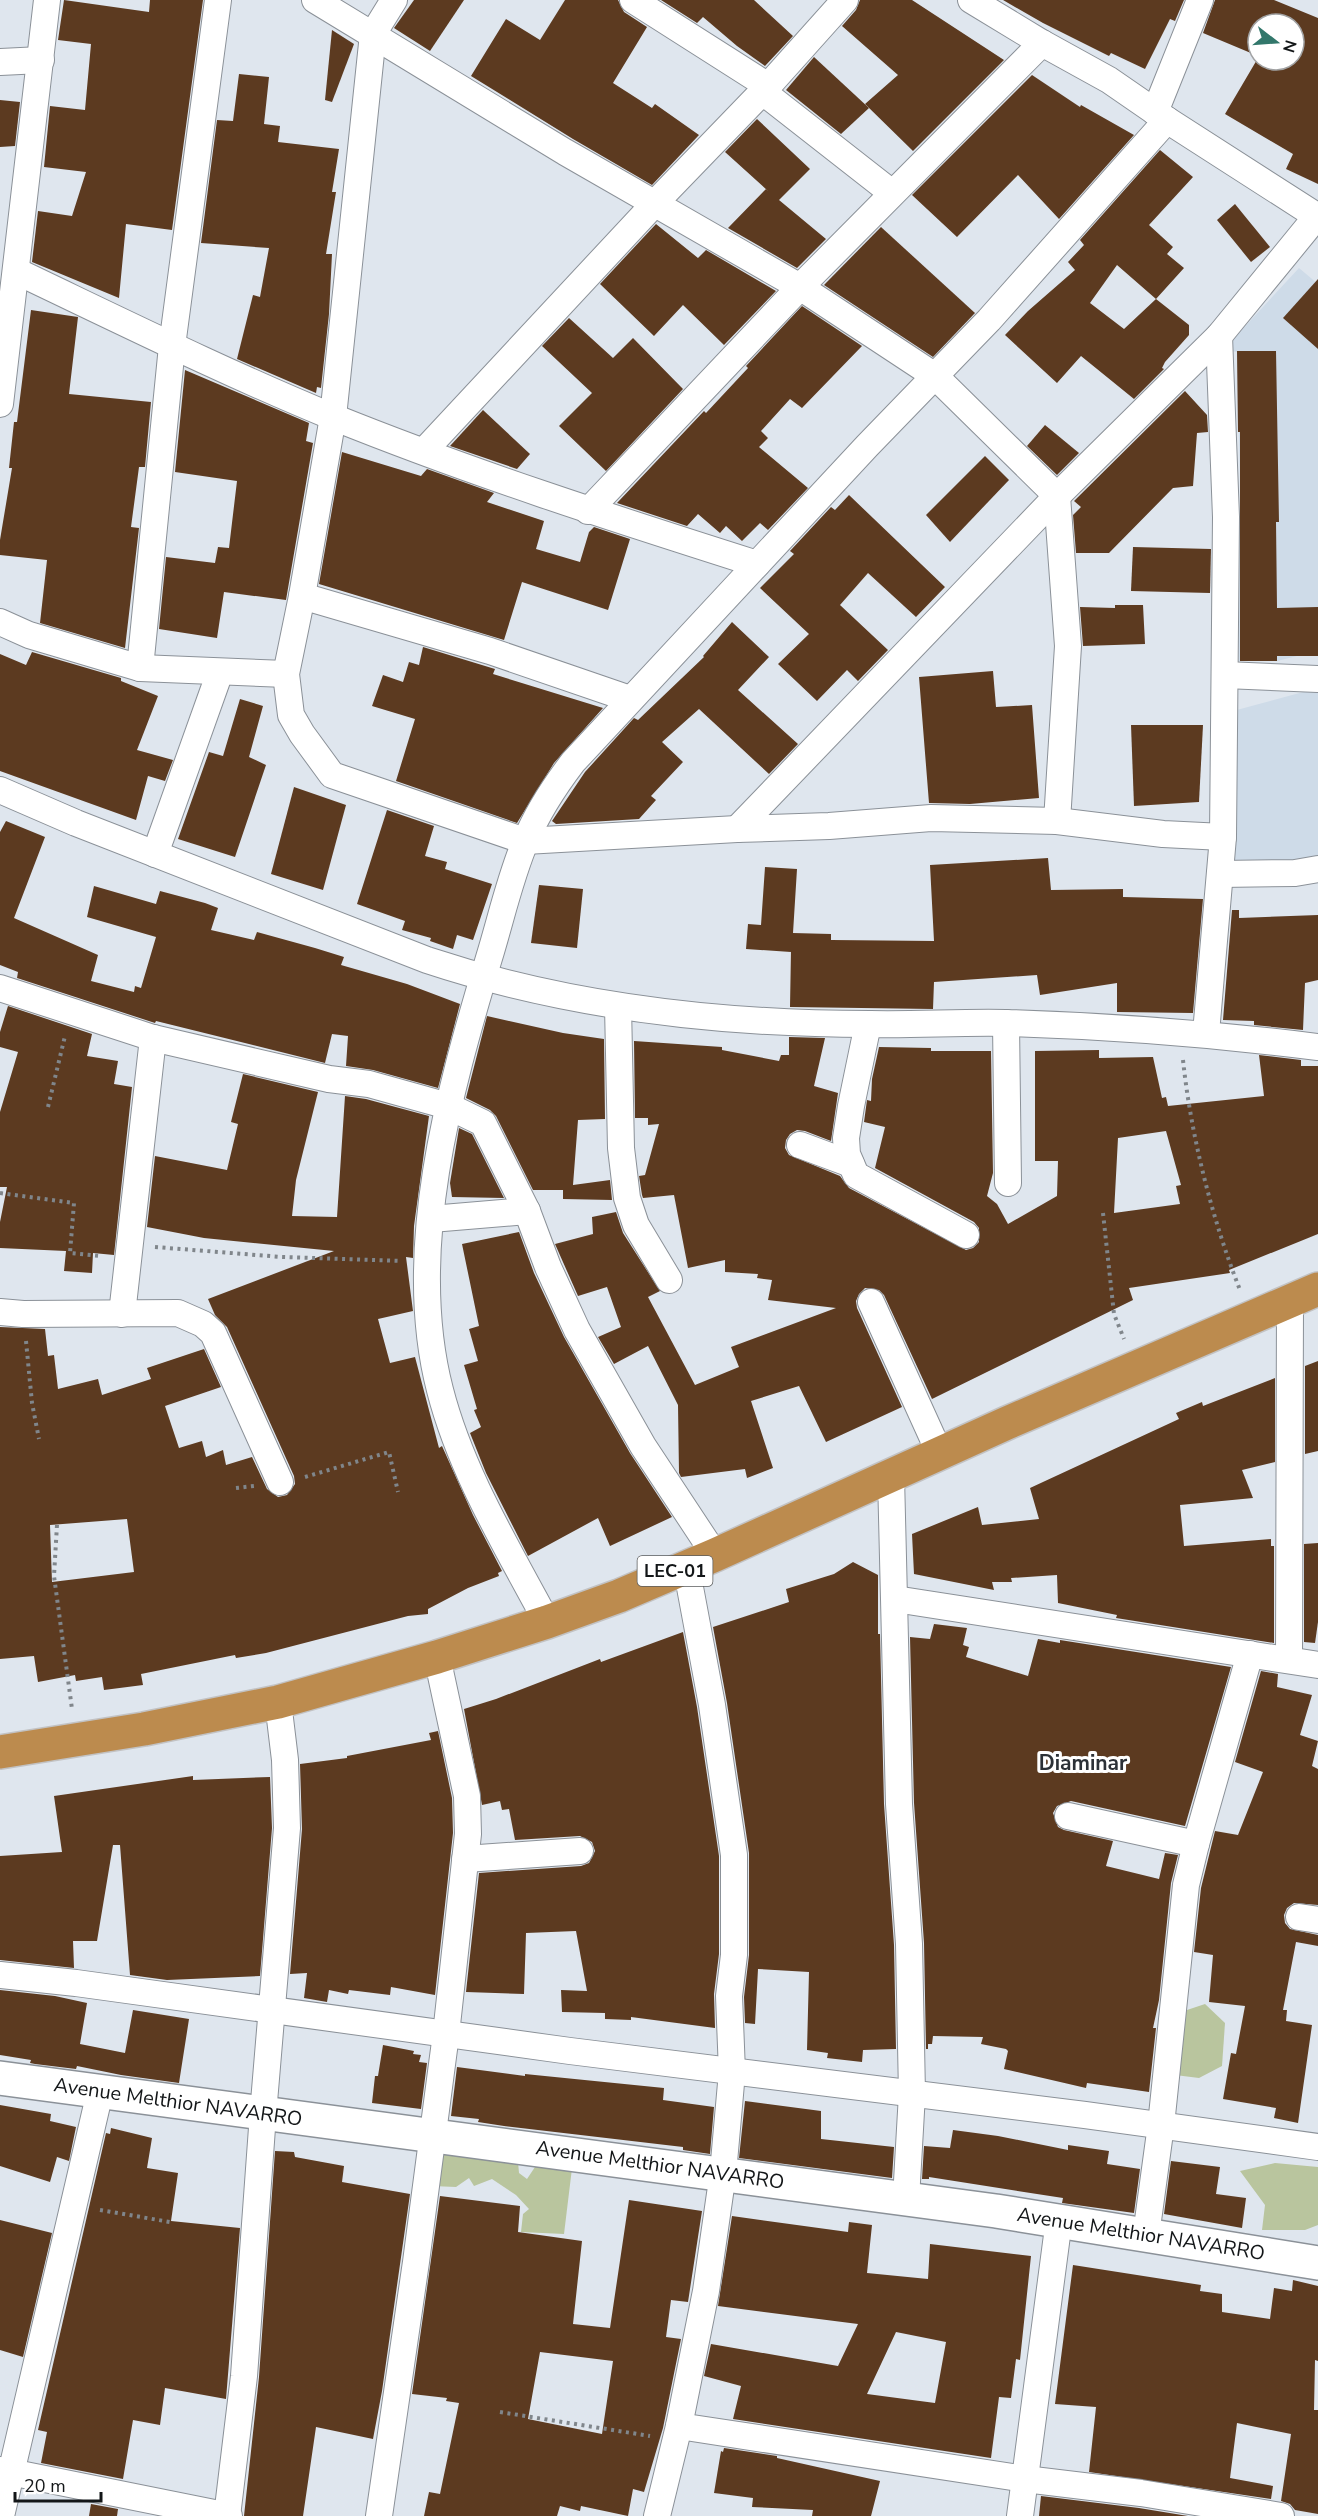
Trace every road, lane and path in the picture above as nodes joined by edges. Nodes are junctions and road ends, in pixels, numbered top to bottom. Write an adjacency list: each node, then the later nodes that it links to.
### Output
1 (47, 0): 11 (street)
2 (218, 0): 21 (street)
3 (315, 0): 9 (street)
4 (394, 0): 9 (street)
5 (633, 0): 13 (street)
6 (845, 0): 13 (street)
7 (971, 0): 10 (street)
8 (1200, 0): 14 (street)
9 (373, 34): 16 (street); 24 (street)
10 (1042, 43): 14 (street); 15 (street)
11 (41, 60): 12 (street); 18 (street)
12 (0, 63)
13 (765, 89): 15 (street); 16 (street)
14 (1161, 116): 17 (street); 22 (street)
15 (892, 194): 19 (street)
16 (656, 202): 19 (street); 25 (street)
17 (1318, 216): 20 (street)
18 (11, 257): 21 (street); 23 (street)
19 (800, 287): 22 (street); 27 (street)
20 (1219, 336): 26 (street); 34 (street)
21 (172, 345): 24 (street); 31 (street)
22 (935, 376): 26 (street); 28 (street)
23 (0, 404)
24 (333, 417): 25 (street); 29 (street)
25 (424, 451): 27 (street)
26 (1057, 496): 38 (street); 39 (street)
27 (588, 511): 28 (street)
28 (757, 564): 36 (street)
29 (302, 596): 33 (street); 36 (street)
30 (0, 622): 31 (street)
31 (140, 668): 32 (street)
32 (220, 672): 33 (street); 42 (street)
33 (286, 674): 41 (street)
34 (1225, 675): 35 (street); 40 (street)
35 (1318, 679)
36 (630, 699): 41 (street)
37 (0, 790): 42 (street)
38 (1057, 821): 39 (street); 40 (street)
39 (737, 829): 41 (street)
40 (1223, 837): 44 (street)
41 (525, 841): 45 (street)
42 (155, 854): 45 (street)
43 (1318, 869): 44 (street)
44 (1220, 874): 52 (street)
45 (483, 979): 47 (street); 55 (street)
46 (0, 988): 53 (street)
47 (618, 1006): 49 (street); 67 (street)
48 (1006, 1023): 49 (street); 51 (street); 59 (street)
49 (868, 1024): 58 (street)
50 (67, 1029): 56 (path)
51 (1180, 1032): 52 (street); 72 (path)
52 (1206, 1033): 54 (street)
53 (153, 1038): 55 (street); 65 (street)
54 (1318, 1047)
55 (447, 1106): 61 (street); 63 (street)
56 (48, 1107)
57 (800, 1145): 58 (street)
58 (851, 1164): 64 (street)
59 (1008, 1183)
60 (0, 1193): 65 (path)
61 (527, 1211): 63 (street); 81 (street)
62 (1103, 1213): 73 (path)
63 (431, 1219): 66 (street)
64 (966, 1235)
65 (130, 1251): 66 (path); 71 (street)
66 (428, 1262): 83 (street)
67 (669, 1280)
68 (1304, 1295): 72 (highway, LEC-01); 86 (street)
69 (870, 1302): 75 (street)
70 (12, 1313): 71 (street); 74 (path)
71 (122, 1314): 77 (street)
72 (1251, 1318): 73 (highway, LEC-01)
73 (1136, 1367): 75 (highway, LEC-01)
74 (39, 1439)
75 (940, 1454): 76 (highway, LEC-01)
76 (891, 1476): 81 (highway, LEC-01); 82 (street)
77 (280, 1482): 78 (path); 79 (path)
78 (236, 1488)
79 (398, 1492)
80 (57, 1526): 89 (path)
81 (701, 1560): 83 (highway, LEC-01); 98 (street)
82 (895, 1599): 84 (street); 101 (street)
83 (547, 1622): 85 (highway, LEC-01)
84 (1250, 1654): 86 (street); 92 (street)
85 (437, 1657): 88 (highway, LEC-01); 94 (street)
86 (1289, 1660): 87 (street)
87 (1318, 1665)
88 (278, 1702): 89 (highway, LEC-01); 96 (street)
89 (76, 1739): 90 (highway, LEC-01)
90 (0, 1752)
91 (1068, 1816): 92 (street)
92 (1196, 1844): 103 (street)
93 (580, 1851): 94 (street)
94 (465, 1859): 97 (street)
95 (0, 1975): 96 (street)
96 (272, 2009): 97 (street); 102 (street)
97 (446, 2034): 98 (street); 104 (street)
98 (732, 2072): 101 (street); 106 (street)
99 (0, 2078): 100 (street, Avenue Melthior NAVARRO)
100 (100, 2092): 102 (street, Avenue Melthior NAVARRO); 108 (street)
101 (912, 2094): 103 (street); 107 (street)
102 (263, 2114): 104 (street, Avenue Melthior NAVARRO); 118 (street)
103 (1161, 2125): 105 (street); 111 (street)
104 (431, 2136): 106 (street, Avenue Melthior NAVARRO); 119 (street)
105 (1318, 2147)
106 (723, 2173): 107 (street, Avenue Melthior NAVARRO); 114 (street)
107 (906, 2199): 109 (street, Avenue Melthior NAVARRO)
108 (74, 2206): 110 (path); 115 (street)
109 (1059, 2220): 111 (street, Avenue Melthior NAVARRO); 116 (street)
110 (170, 2222)
111 (1146, 2235): 112 (street, Avenue Melthior NAVARRO)
112 (1318, 2263)
113 (500, 2412): 114 (path)
114 (678, 2433): 116 (street); 120 (street)
115 (6, 2471): 117 (street); 118 (street)
116 (1025, 2479): 121 (street); 122 (street)
117 (1, 2516)
118 (228, 2516)
119 (379, 2516)
120 (657, 2516)
121 (1020, 2516)
122 (1277, 2516)

